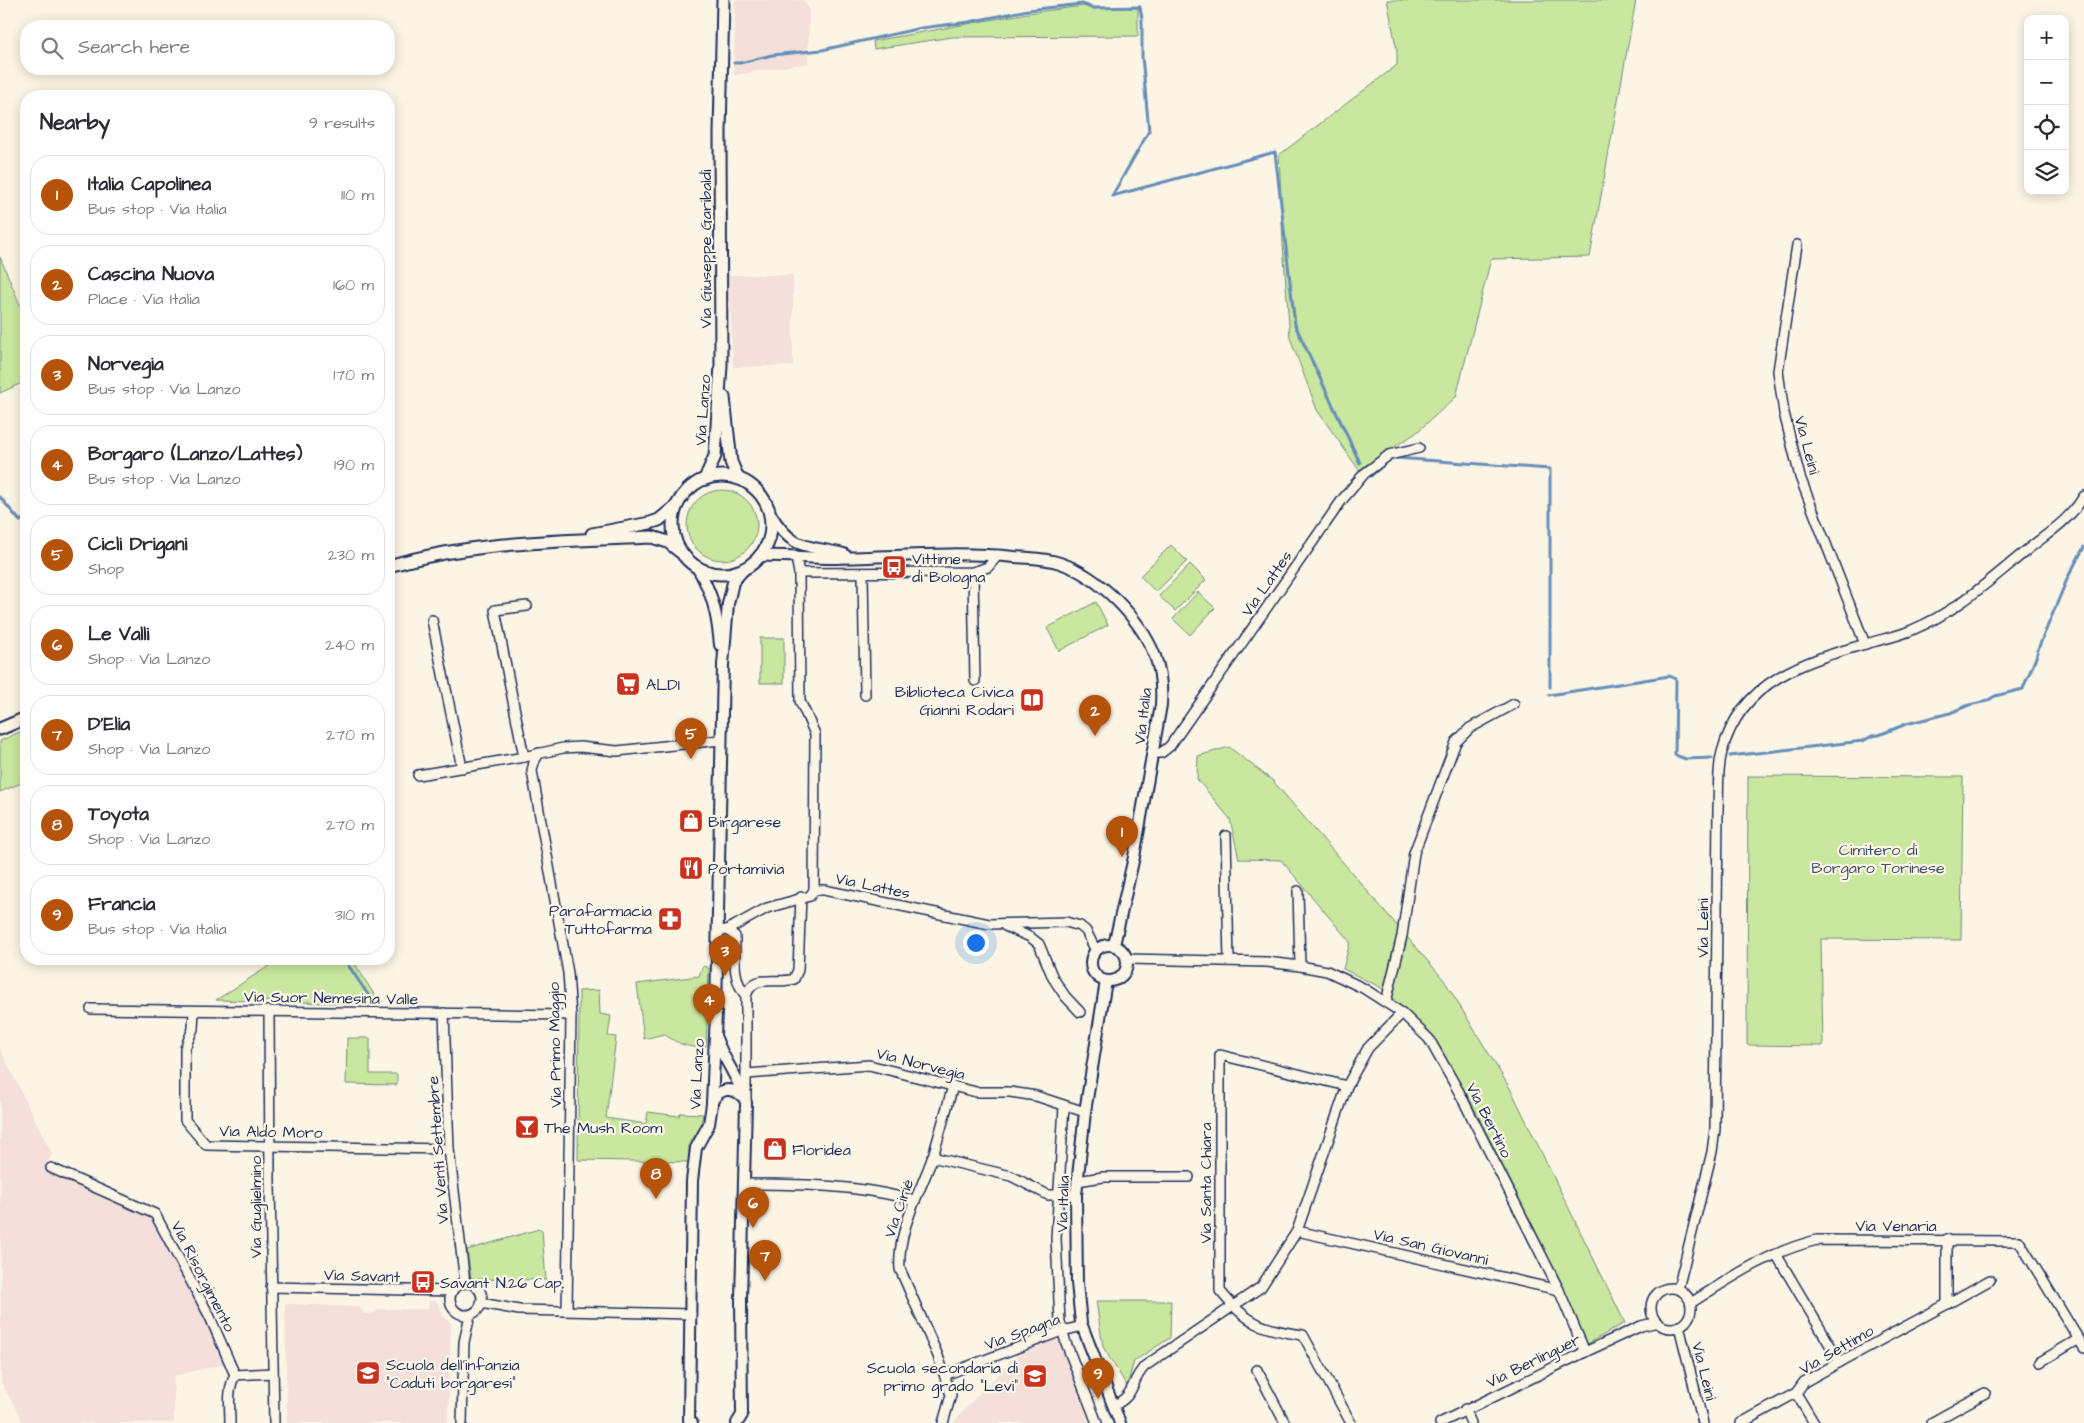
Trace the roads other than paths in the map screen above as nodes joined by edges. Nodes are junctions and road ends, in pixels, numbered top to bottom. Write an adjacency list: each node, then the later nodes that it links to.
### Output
1 (723, 0): 3 (main road, Via Giuseppe Garibaldi)
2 (1797, 245): 24 (street, Via Leinì)
3 (721, 366): 5 (main road, Via Lanzo); 6 (main road, Via Lanzo)
4 (1419, 448): 32 (street, Via Lattes)
5 (738, 478): 6 (main road); 9 (main road)
6 (705, 479): 8 (main road)
7 (2084, 496): 24 (street, Via Leinì)
8 (678, 504): 10 (main road); 11 (main road)
9 (771, 515): 13 (main road); 14 (street, Via Italia)
10 (548, 541): 11 (main road); 16 (main road)
11 (682, 554): 17 (main road)
12 (998, 555): 14 (street, Via Italia); 19 (street); 32 (street, Via Italia)
13 (760, 556): 15 (street, Via Italia); 18 (main road)
14 (858, 557): 15 (street, Via Italia)
15 (796, 558): 20 (street)
16 (395, 565)
17 (698, 567): 18 (main road); 25 (street, Via Lanzo)
18 (744, 569): 25 (street, Via Lanzo)
19 (973, 572): 21 (street); 26 (street)
20 (799, 573): 21 (street); 38 (street)
21 (863, 573): 27 (street)
22 (527, 606): 34 (street)
23 (432, 620): 35 (street)
24 (1865, 644): 82 (street, Via Leinì)
25 (722, 666): 31 (street, Via Lanzo)
26 (975, 680)
27 (865, 695)
28 (1514, 704): 50 (street)
29 (20, 721): 30 (main road)
30 (0, 729)
31 (721, 740): 33 (street); 42 (street, Via Lanzo)
32 (1152, 753): 43 (street, Via Italia)
33 (539, 754): 34 (street); 57 (street, Via Primo Maggio)
34 (524, 757): 35 (street)
35 (462, 768): 36 (street)
36 (418, 775)
37 (1226, 836): 46 (street)
38 (814, 890): 40 (street, Via Lattes); 41 (street, Via Lattes)
39 (1298, 891): 47 (street)
40 (801, 897): 42 (street, Via Lattes); 49 (street)
41 (1002, 925): 44 (street, Via Lattes); 54 (street, Via Lattes)
42 (722, 931): 49 (street); 58 (street, Via Lanzo)
43 (1114, 945): 44 (street); 45 (street)
44 (1096, 951): 48 (street)
45 (1127, 959): 46 (street, Via Bertino); 48 (street)
46 (1229, 961): 47 (street, Via Bertino)
47 (1300, 966): 50 (street, Via Bertino)
48 (1106, 981): 65 (street, Via Italia)
49 (746, 996): 59 (street)
50 (1386, 1002): 56 (street, Via Bertino)
51 (91, 1009): 52 (street, Via Suor Nemesina Valle)
52 (194, 1011): 53 (street, Via Suor Nemesina Valle); 66 (street, Via Aldo Moro)
53 (269, 1011): 55 (street, Via Suor Nemesina Valle); 66 (street, Via Guglielmino)
54 (1080, 1012)
55 (444, 1013): 57 (street, Via Suor Nemesina Valle); 67 (street, Via Venti Settembre)
56 (1402, 1013): 61 (street); 83 (street, Via Bertino)
57 (571, 1015): 89 (street, Via Primo Maggio)
58 (715, 1032): 62 (street, Via Lanzo); 63 (street)
59 (746, 1074): 60 (street, Via Norvegia); 63 (street)
60 (953, 1086): 64 (street, Via Norvegia); 68 (street, Via Ciriè)
61 (1347, 1086): 76 (street); 88 (street, Via Santa Chiara)
62 (712, 1102): 63 (street); 91 (street, Via Lanzo)
63 (746, 1103): 72 (street)
64 (1064, 1106): 65 (street, Via Norvegia); 73 (street, Via Italia)
65 (1085, 1112): 71 (street, Via Italia)
66 (270, 1146): 67 (street, Via Aldo Moro); 81 (street, Via Guglielmino)
67 (449, 1149): 80 (street, Via Venti Settembre)
68 (932, 1156): 73 (street); 75 (street, Via Ciriè)
69 (51, 1168): 107 (street, Via Risorgimento)
70 (1189, 1176): 71 (street)
71 (1077, 1181): 74 (street, Via Italia)
72 (744, 1184): 75 (street); 113 (street)
73 (1058, 1195): 74 (street); 98 (street, Via Italia)
74 (1076, 1195): 95 (street, Via Italia)
75 (915, 1201): 108 (street, Via Ciriè)
76 (1297, 1231): 83 (street, Via San Giovanni); 88 (street)
77 (1947, 1239): 78 (street, Via Venaria); 87 (street); 99 (street, Via Venaria)
78 (1776, 1254): 86 (street, Via Venaria); 103 (street)
79 (1990, 1280): 87 (street, Via Settimo)
80 (465, 1283): 84 (street); 85 (street)
81 (271, 1287): 84 (street, Via Savant); 106 (street, Via Guglielmino)
82 (1678, 1289): 86 (street); 92 (street)
83 (1559, 1290): 102 (street, Via Bertino)
84 (452, 1291): 90 (street)
85 (481, 1303): 89 (street); 93 (street)
86 (1691, 1303): 97 (street)
87 (1947, 1304): 103 (street, Via Settimo)
88 (1232, 1306): 111 (street); 122 (street)
89 (567, 1310): 91 (street)
90 (459, 1314): 93 (street); 100 (street)
91 (691, 1314): 114 (street, Via Lanzo)
92 (1652, 1314): 94 (street); 96 (street)
93 (470, 1315): 100 (street)
94 (1658, 1322): 96 (street); 97 (street)
95 (1082, 1326): 98 (street, Via Spagna); 111 (street, Via Italia)
96 (1641, 1326): 102 (street, Via Berlinguer)
97 (1679, 1326): 125 (street, Via Leinì)
98 (1063, 1331): 108 (street, Via Spagna); 119 (street, Via Italia)
99 (2078, 1339): 101 (street); 104 (street)
100 (464, 1342): 117 (street)
101 (2084, 1348)
102 (1585, 1352): 112 (street, Via Berlinguer)
103 (1840, 1362): 109 (street, Via Settimo)
104 (2040, 1362)
105 (1257, 1370): 121 (street)
106 (273, 1373): 107 (street); 116 (street)
107 (235, 1375): 115 (street)
108 (945, 1375): 118 (street, Via Ciriè)
109 (1796, 1393): 126 (street, Via Settimo); 127 (street)
110 (1985, 1393): 128 (street)
111 (1113, 1406): 120 (street, Via Italia)
112 (1465, 1410): 123 (street, Via Berlinguer); 124 (street)
113 (741, 1420)
114 (690, 1422)
115 (230, 1423)
116 (274, 1423)
117 (462, 1423)
118 (943, 1423)
119 (1097, 1423)
120 (1120, 1423)
121 (1285, 1423)
122 (1351, 1423)
123 (1440, 1423)
124 (1471, 1423)
125 (1702, 1423)
126 (1741, 1423)
127 (1814, 1423)
128 (1931, 1423)

